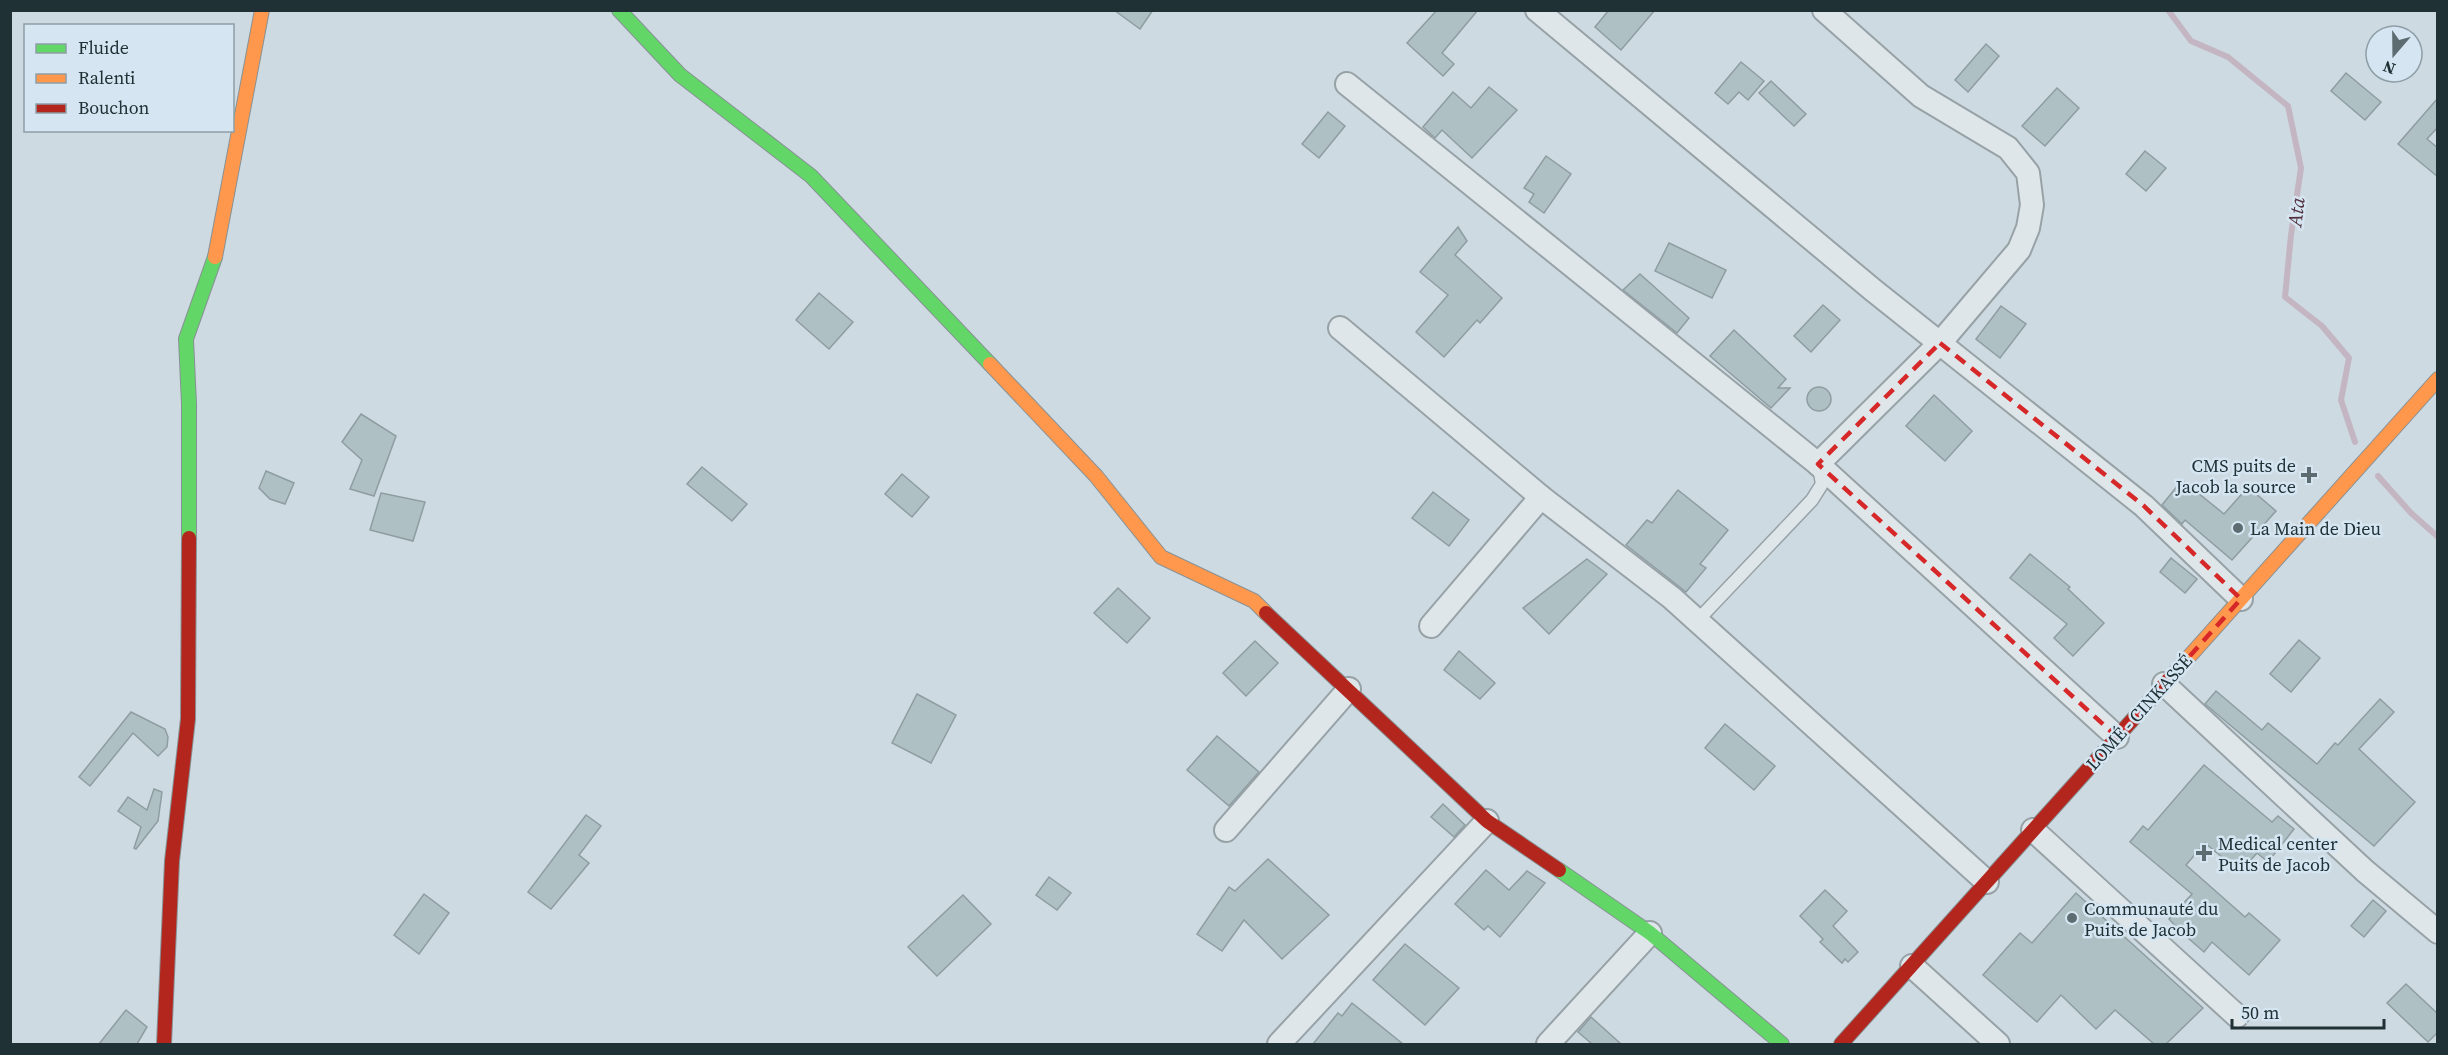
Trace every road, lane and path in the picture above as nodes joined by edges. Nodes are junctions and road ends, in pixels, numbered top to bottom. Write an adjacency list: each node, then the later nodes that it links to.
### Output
1 (262, 10): 25 (main road)
2 (619, 10): 15 (main road)
3 (1537, 10): 7 (street)
4 (1824, 10): 7 (street)
5 (1347, 84): 9 (street)
6 (1340, 328): 10 (street)
7 (1940, 343): 9 (street); 11 (street)
8 (2438, 379): 11 (main road, LOMÉ - CINKASSÉ)
9 (1818, 464): 12 (lane); 16 (street)
10 (1541, 497): 12 (street); 13 (street)
11 (2241, 599): 14 (main road, LOMÉ - CINKASSÉ)
12 (1697, 621): 20 (street)
13 (1431, 626)
14 (2164, 684): 16 (main road, LOMÉ - CINKASSÉ); 21 (street)
15 (1349, 688): 17 (main road); 18 (street)
16 (2117, 737): 19 (main road, LOMÉ - CINKASSÉ)
17 (1487, 820): 22 (main road); 26 (street)
18 (1226, 830)
19 (2033, 830): 20 (main road, LOMÉ - CINKASSÉ); 24 (street)
20 (1987, 882): 23 (main road, LOMÉ - CINKASSÉ)
21 (2438, 932)
22 (1650, 933): 27 (street); 28 (main road)
23 (1912, 966): 29 (main road, LOMÉ - CINKASSÉ); 30 (street)
24 (2237, 1016)
25 (164, 1044)
26 (1279, 1044)
27 (1548, 1044)
28 (1782, 1044)
29 (1841, 1044)
30 (1998, 1044)

